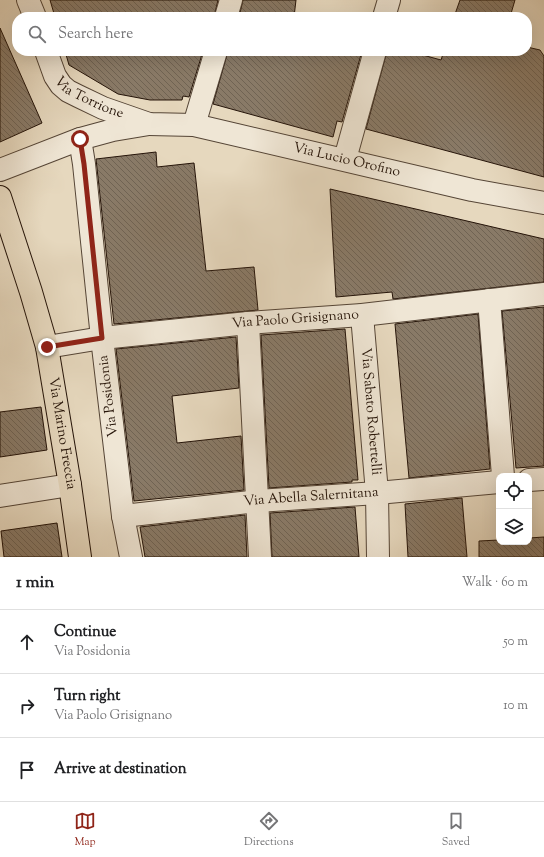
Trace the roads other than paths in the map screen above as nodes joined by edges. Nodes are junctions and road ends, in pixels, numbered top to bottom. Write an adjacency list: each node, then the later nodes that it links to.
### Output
1 (28, 0): 4 (street)
2 (231, 0): 5 (street)
3 (389, 0): 6 (street)
4 (33, 12)
5 (227, 12)
6 (385, 12)
7 (48, 56): 10 (street, Via Torrione)
8 (215, 56): 11 (street)
9 (374, 56): 13 (street)
10 (149, 124): 11 (street, Via Lucio Orofino); 12 (street)
11 (194, 125): 13 (street, Via Lucio Orofino)
12 (80, 139): 14 (street); 21 (street, Via Posidonia)
13 (345, 159): 16 (street, Via Lucio Orofino)
14 (0, 170)
15 (0, 196): 22 (main road, Via Marino Freccia)
16 (544, 203)
17 (544, 294): 18 (street, Via Paolo Grisignano)
18 (489, 300): 19 (street, Via Paolo Grisignano); 23 (street)
19 (362, 315): 20 (street, Via Paolo Grisignano); 28 (street, Via Sabato Robertelli)
20 (248, 323): 21 (street, Via Paolo Grisignano); 30 (street)
21 (102, 338): 22 (street, Via Paolo Grisignano); 31 (street, Via Posidonia)
22 (47, 347): 27 (main road, Via Marino Freccia)
23 (503, 473)
24 (544, 479): 25 (street)
25 (532, 480)
26 (496, 482): 28 (street, Via Abella Salernitana)
27 (70, 484): 29 (street); 32 (main road, Via Marino Freccia)
28 (377, 493): 30 (street, Via Abella Salernitana); 35 (street, Via Sabato Robertelli)
29 (0, 496)
30 (258, 501): 31 (street, Via Abella Salernitana); 34 (street)
31 (123, 516): 33 (street, Via Posidonia)
32 (80, 557)
33 (131, 557)
34 (260, 557)
35 (378, 557)

